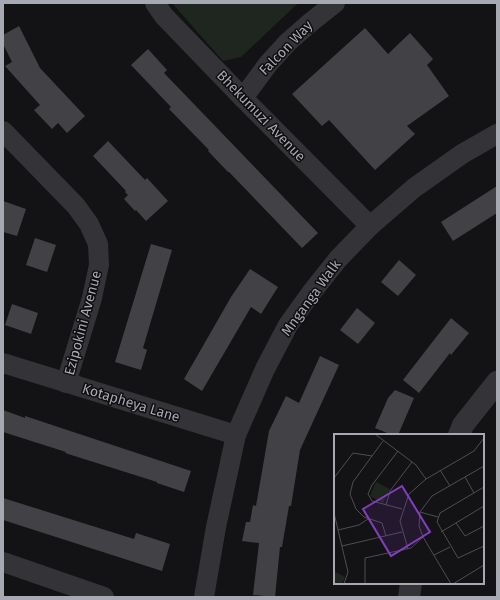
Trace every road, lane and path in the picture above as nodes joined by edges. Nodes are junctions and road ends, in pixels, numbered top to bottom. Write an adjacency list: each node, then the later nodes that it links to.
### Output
1 (155, 3): 3 (street, Bhekumuzi Avenue)
2 (335, 3): 3 (street, Falcon Way)
3 (243, 98): 6 (street, Bhekumuzi Avenue)
4 (3, 131): 9 (street, Ezipokini Avenue)
5 (497, 134): 6 (street, Mnganga Walk)
6 (370, 226): 11 (street, Mnganga Walk)
7 (3, 363): 9 (street, Kotapheya Lane)
8 (497, 382): 10 (street)
9 (66, 383): 11 (street, Kotapheya Lane)
10 (459, 434)
11 (236, 435): 15 (street, Mnganga Walk)
12 (3, 562): 14 (street)
13 (411, 584): 16 (street)
14 (104, 597)
15 (204, 597)
16 (409, 597)

